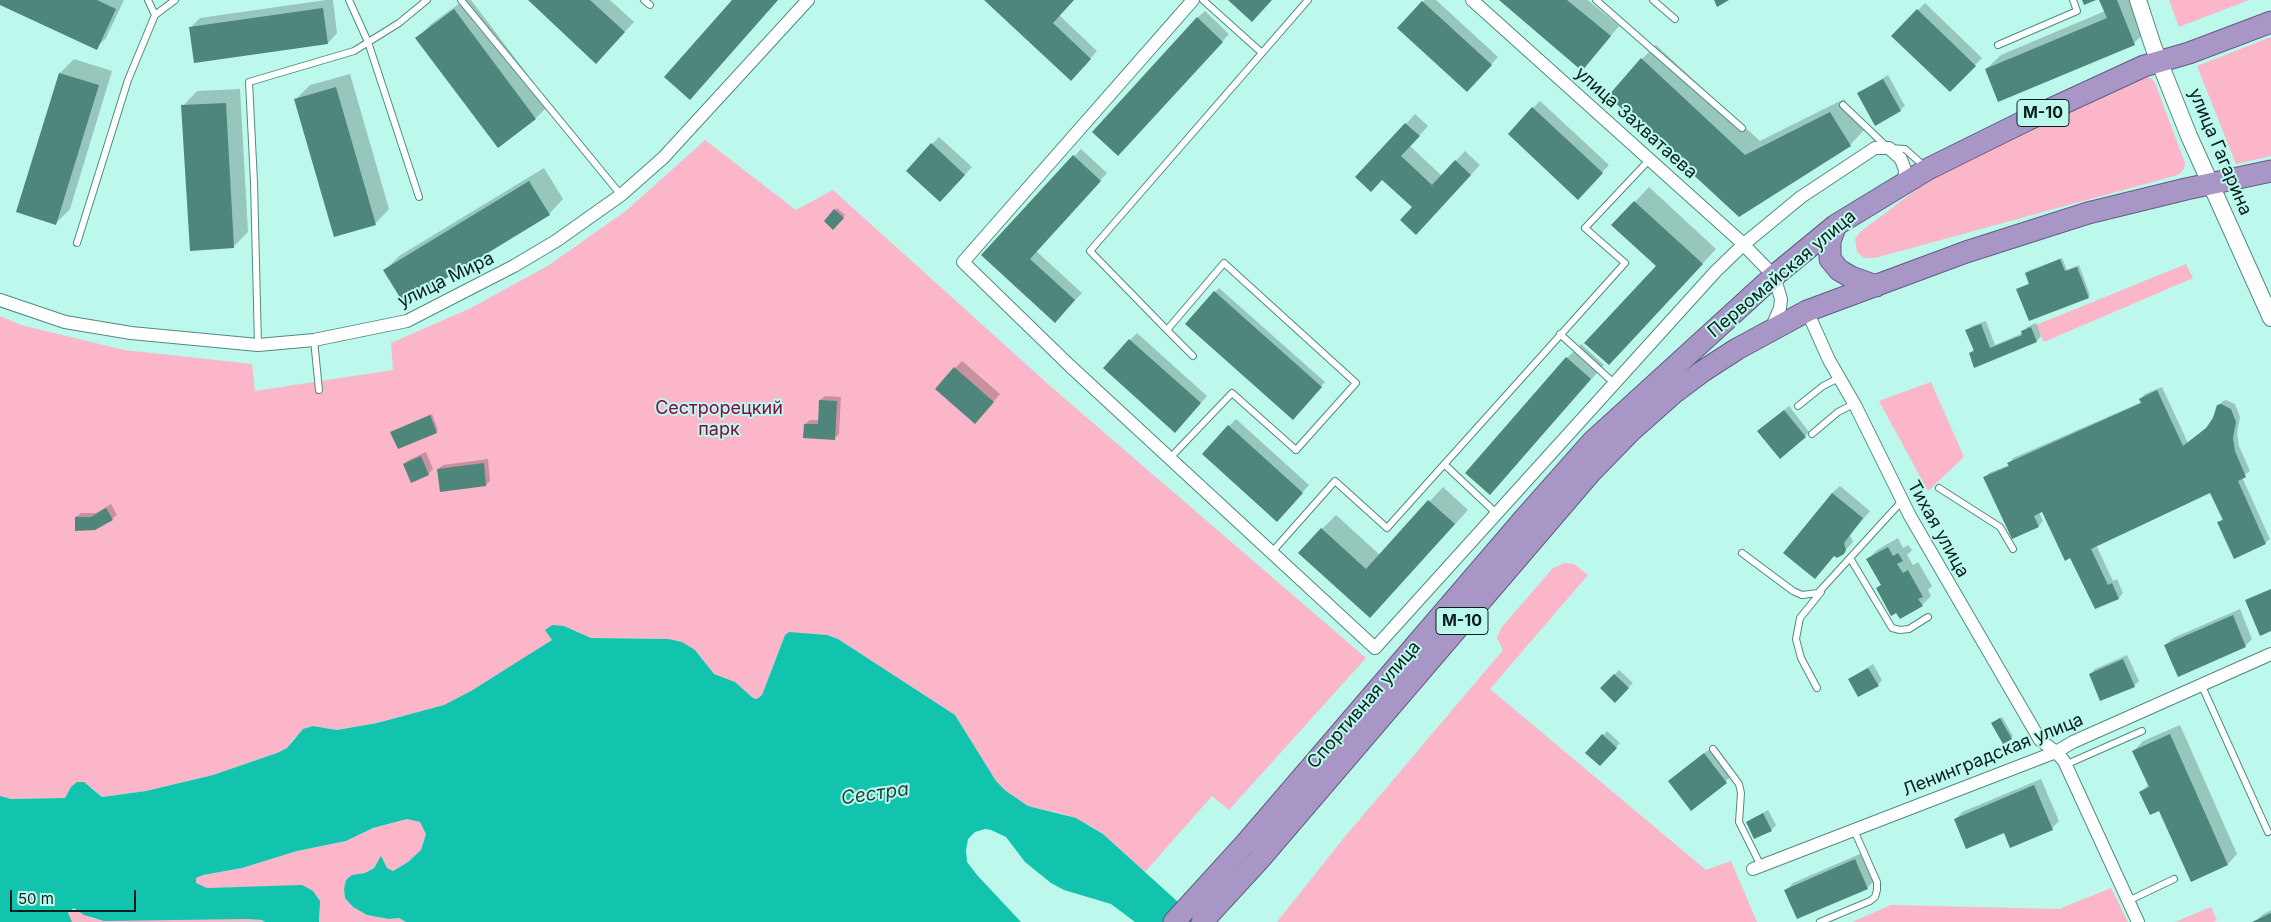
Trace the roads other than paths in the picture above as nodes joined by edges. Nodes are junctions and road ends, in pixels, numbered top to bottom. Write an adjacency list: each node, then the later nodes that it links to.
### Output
1 (148, 0): 17 (lane)
2 (175, 0): 17 (lane)
3 (350, 0): 20 (lane)
4 (426, 0): 20 (lane)
5 (461, 0): 32 (lane)
6 (644, 0): 16 (lane)
7 (808, 0): 32 (street, улица Мира)
8 (1193, 0): 55 (street)
9 (1203, 0): 22 (lane)
10 (1308, 0): 22 (lane)
11 (1472, 0): 27 (street, улица Захватаева)
12 (1596, 0): 25 (lane)
13 (1654, 0): 18 (lane)
14 (2073, 0): 21 (lane)
15 (2138, 0): 23 (street, улица Гагарина)
16 (650, 6)
17 (155, 14): 35 (lane)
18 (1675, 20)
19 (2271, 22): 23 (highway, Первомайская улица / М-10)
20 (368, 42): 33 (lane); 46 (lane)
21 (1998, 45)
22 (1262, 53): 43 (lane)
23 (2160, 62): 28 (highway, Первомайская улица / М-10); 31 (street, улица Гагарина)
24 (1842, 106): 26 (lane)
25 (1742, 128)
26 (1889, 148): 28 (lane); 30 (street); 36 (street)
27 (1650, 159): 36 (street, улица Захватаева); 44 (lane)
28 (1928, 169): 30 (highway, Первомайская улица / М-10)
29 (2271, 171): 31 (highway, Первомайская улица / М-10)
30 (1904, 183): 34 (highway, Первомайская улица / М-10)
31 (2210, 184): 38 (highway, Первомайская улица / М-10); 41 (street, улица Гагарина)
32 (622, 195): 45 (street, улица Мира)
33 (419, 197)
34 (1836, 225): 37 (highway, Первомайская улица / М-10); 38 (highway)
35 (77, 243)
36 (1744, 244): 37 (street, улица Захватаева); 49 (street)
37 (1774, 276): 42 (street); 50 (highway, Первомайская улица / М-10)
38 (1876, 286): 40 (highway, Первомайская улица / М-10)
39 (0, 300): 46 (street, улица Мира)
40 (1806, 311): 42 (highway, Первомайская улица / М-10); 48 (street, Тихая улица)
41 (2271, 318)
42 (1771, 329): 50 (highway, Первомайская улица / М-10)
43 (1167, 330): 47 (lane); 55 (lane)
44 (1560, 334): 49 (lane); 56 (lane)
45 (314, 340): 46 (street, улица Мира); 51 (lane)
46 (258, 344)
47 (1193, 356)
48 (1839, 378): 52 (street, Тихая улица); 53 (lane)
49 (1615, 384): 59 (street)
50 (1666, 386): 78 (highway, Спортивная улица / М-10); 79 (highway, Спортивная улица / М-10)
51 (319, 390)
52 (1854, 404): 54 (lane); 58 (street, Тихая улица)
53 (1798, 406)
54 (1812, 434)
55 (1170, 458): 61 (street)
56 (1444, 464): 59 (lane); 61 (lane)
57 (1939, 488): 60 (lane)
58 (1902, 501): 63 (lane); 71 (street, Тихая улица)
59 (1496, 513): 61 (street)
60 (2013, 549)
61 (1272, 552)
62 (1742, 552): 64 (lane)
63 (1850, 558): 64 (lane); 65 (lane)
64 (1826, 586): 68 (lane)
65 (1928, 617)
66 (2271, 654): 67 (street, Ленинградская улица)
67 (2202, 684): 71 (street, Ленинградская улица); 74 (lane)
68 (1817, 688)
69 (2142, 731): 72 (lane)
70 (1713, 749): 75 (lane)
71 (2056, 752): 72 (street, Тихая улица); 73 (street, Ленинградская улица)
72 (2065, 764): 77 (street, Тихая улица)
73 (1854, 830): 75 (street, Ленинградская улица); 80 (lane)
74 (2268, 832)
75 (1757, 868)
76 (2174, 879): 77 (lane)
77 (2128, 901): 81 (street, Тихая улица)
78 (1174, 922)
79 (1202, 922)
80 (1820, 922)
81 (2138, 922)

